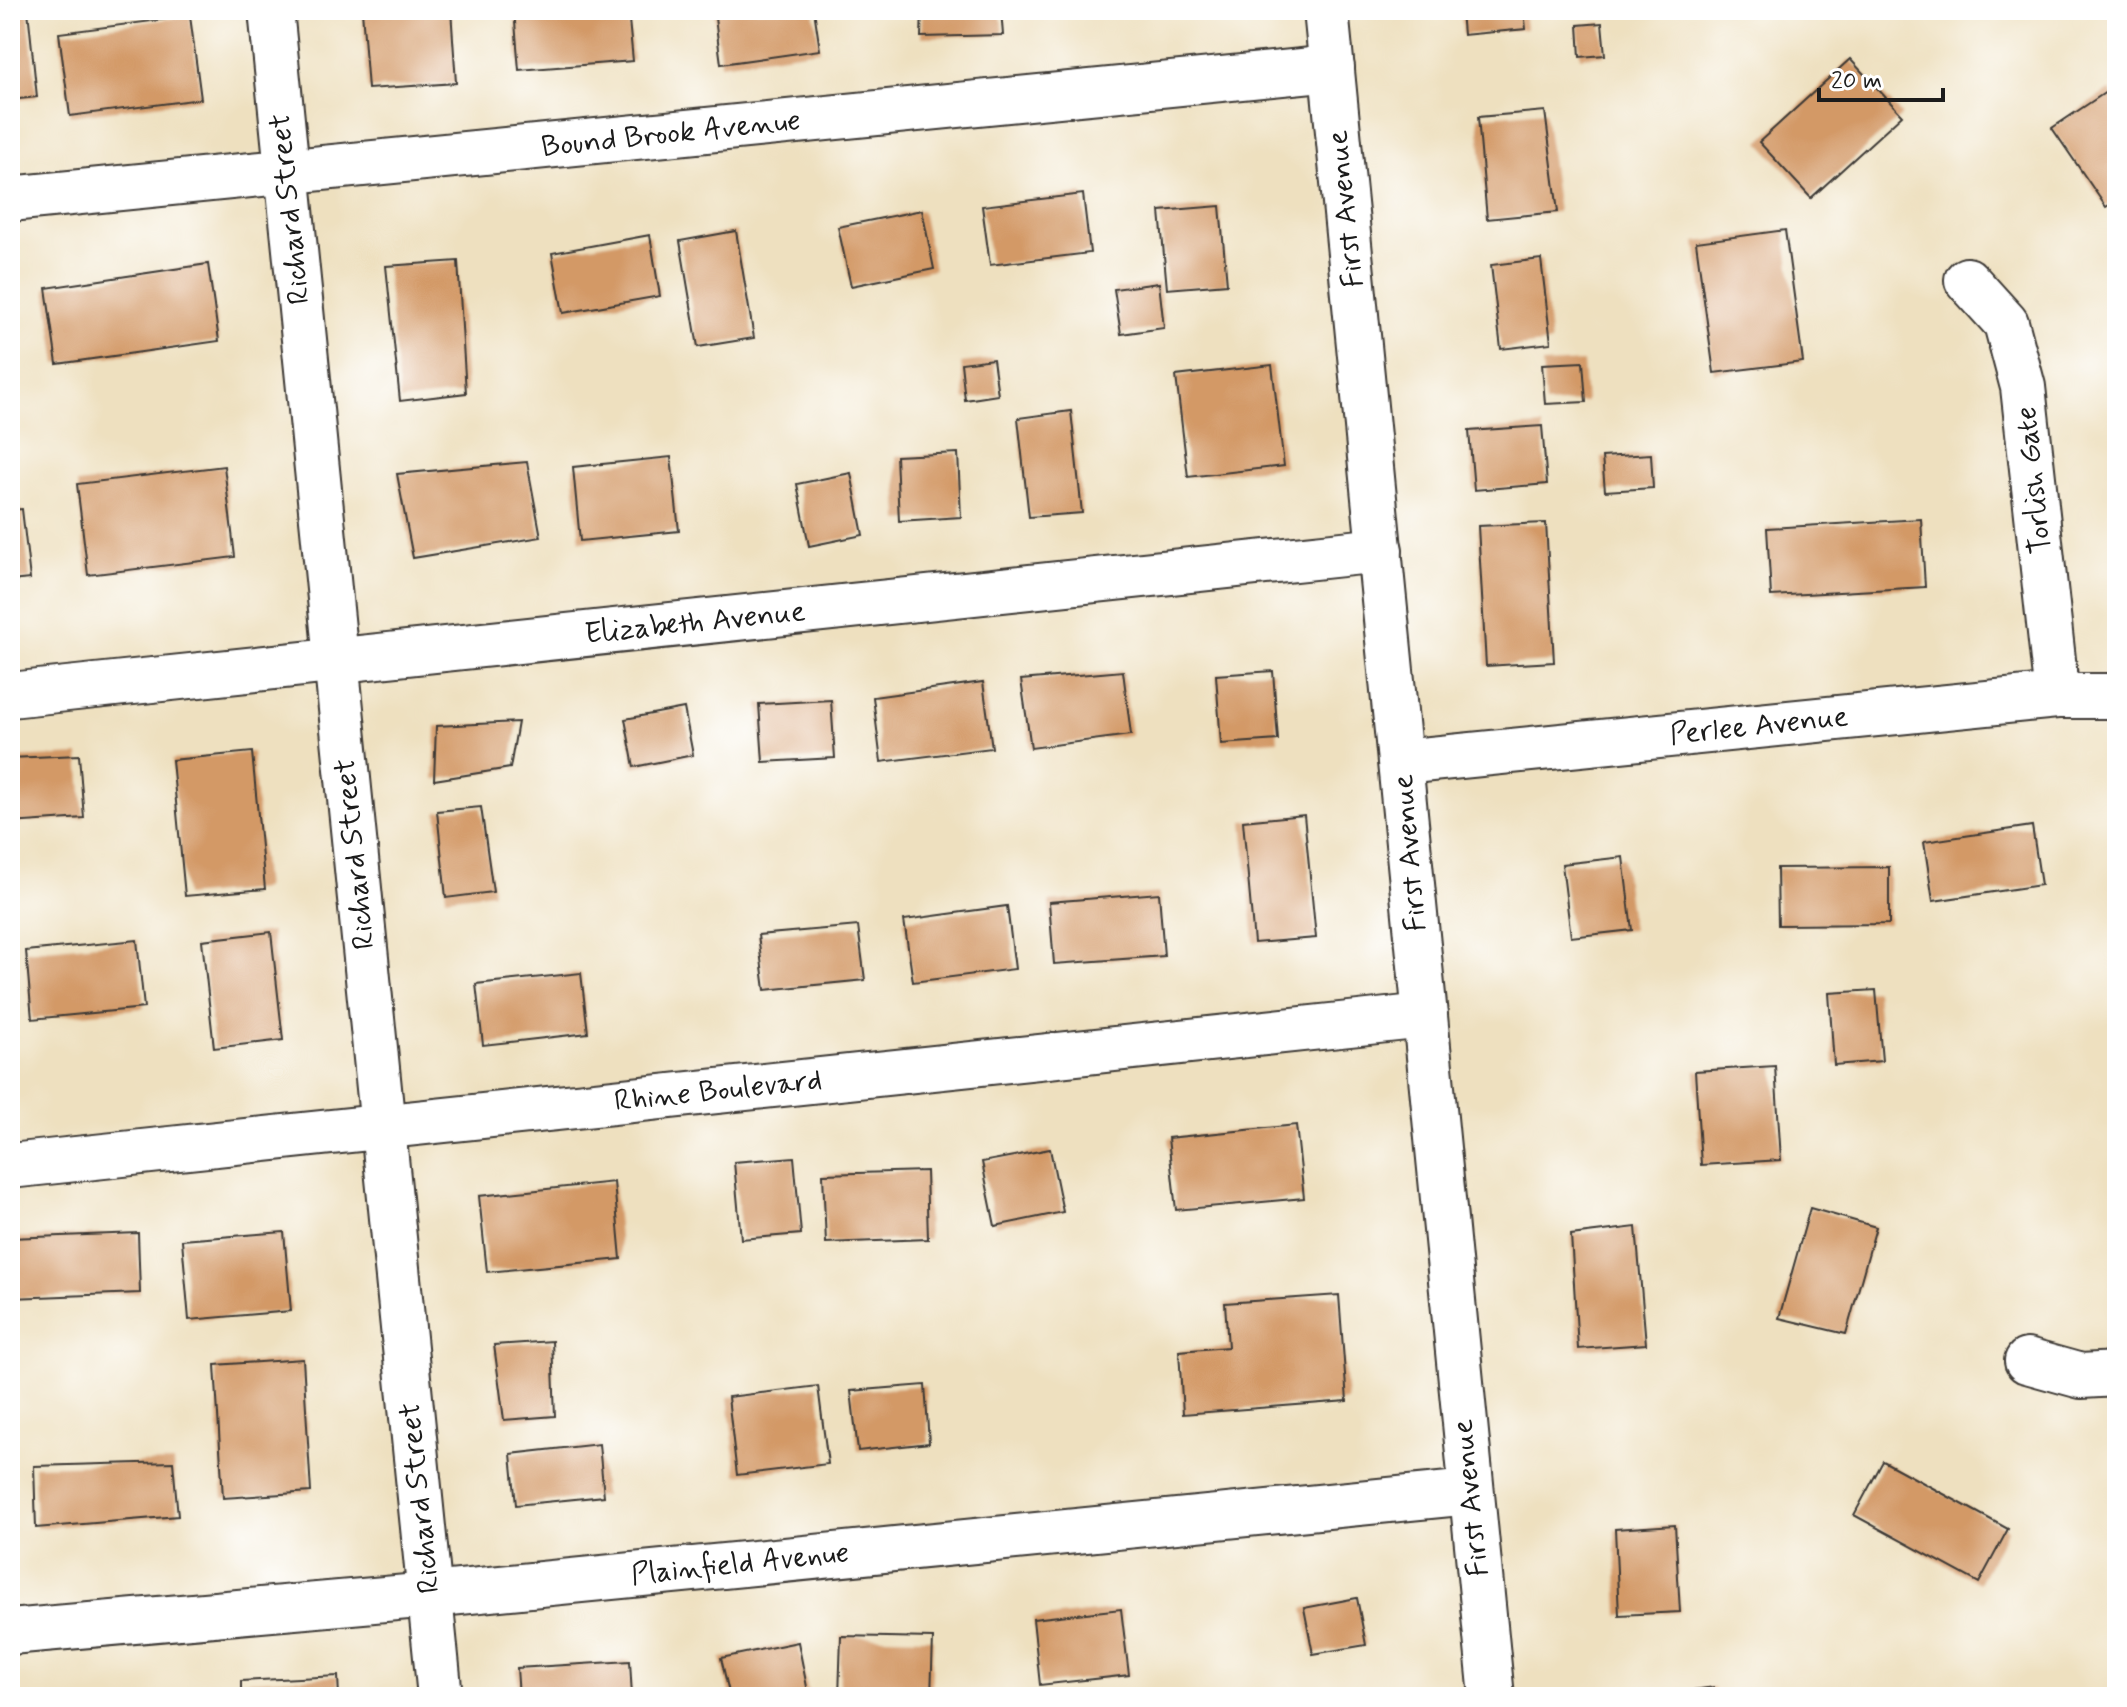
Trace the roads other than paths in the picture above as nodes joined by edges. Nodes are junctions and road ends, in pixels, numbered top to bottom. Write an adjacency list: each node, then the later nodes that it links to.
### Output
1 (271, 10): 4 (street, Richard Street)
2 (1326, 10): 3 (street, First Avenue)
3 (1332, 68): 4 (street, Bound Brook Avenue); 7 (street, First Avenue)
4 (286, 172): 5 (street, Bound Brook Avenue); 8 (street, Richard Street)
5 (10, 199)
6 (1967, 280): 10 (street, Torlish Gate)
7 (1380, 550): 8 (street, Elizabeth Avenue); 12 (street, First Avenue)
8 (335, 661): 9 (street, Elizabeth Avenue); 14 (street, Richard Street)
9 (10, 695)
10 (2057, 696): 11 (street, Perlee Avenue); 12 (street, Perlee Avenue)
11 (2117, 696)
12 (1401, 762): 13 (street, First Avenue)
13 (1425, 1016): 14 (street, Rhine Boulevard); 18 (street, First Avenue)
14 (383, 1127): 15 (street, Rhine Boulevard); 19 (street, Richard Street)
15 (10, 1166)
16 (2027, 1361): 17 (street)
17 (2117, 1374)
18 (1470, 1492): 19 (street, Plainfield Avenue); 22 (street, First Avenue)
19 (430, 1595): 20 (street, Plainfield Avenue); 21 (street, Richard Street)
20 (10, 1632)
21 (440, 1697)
22 (1492, 1697)

